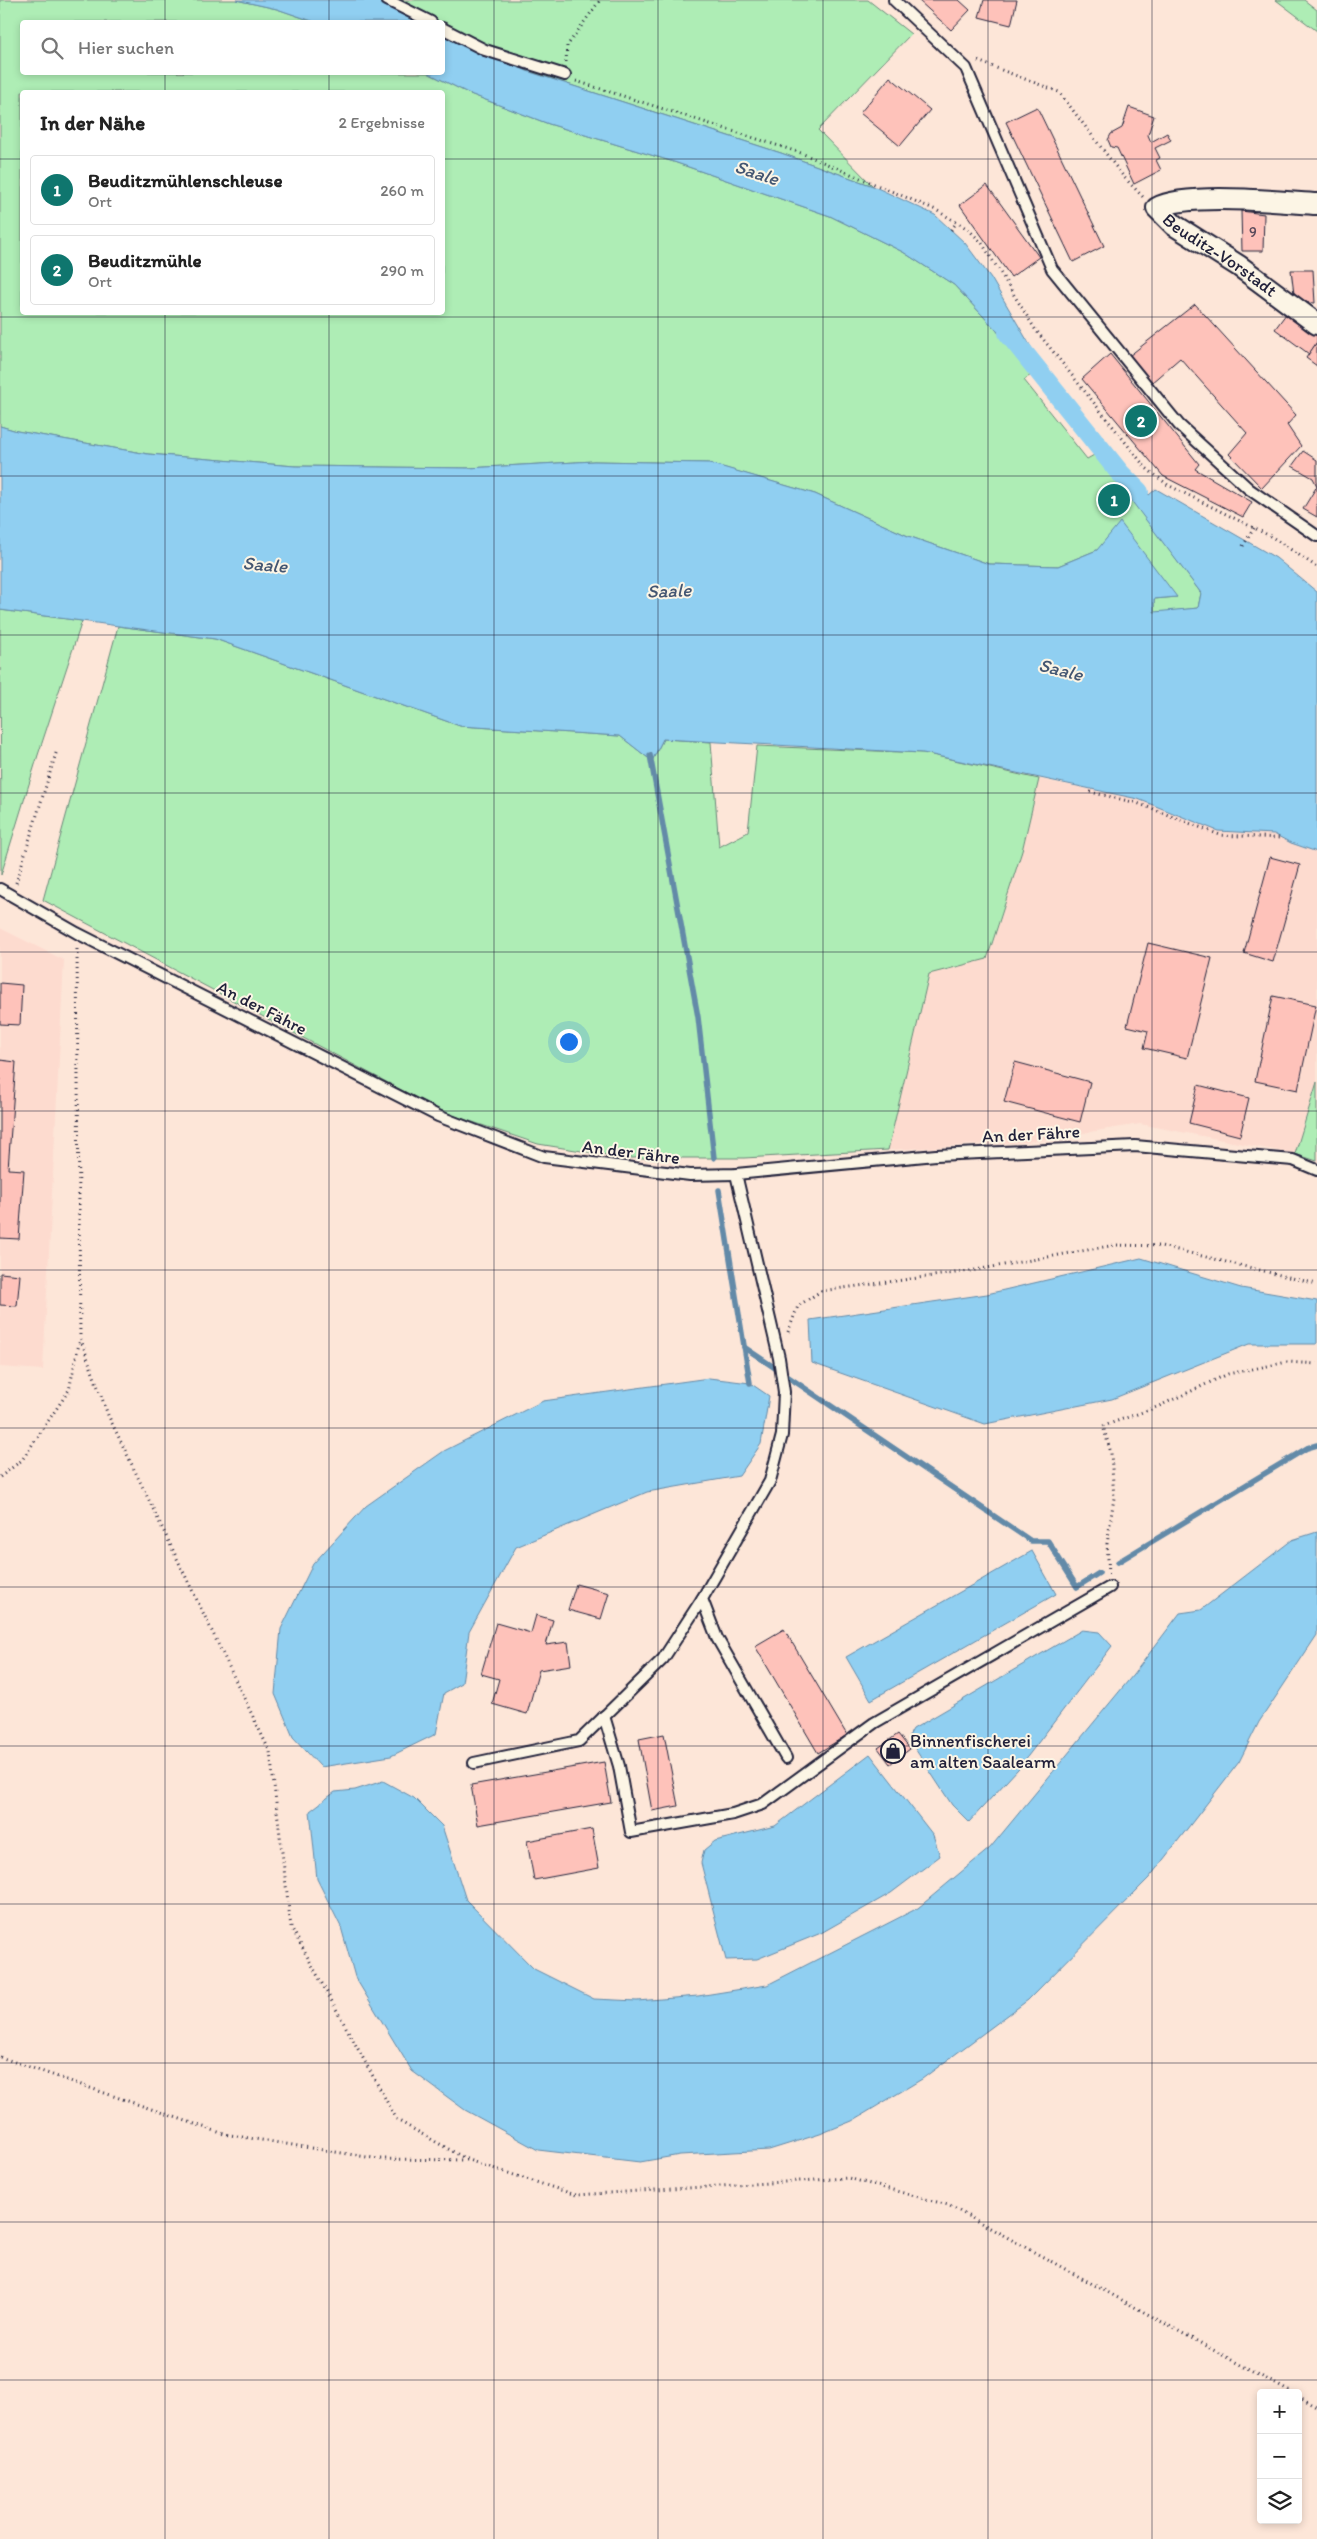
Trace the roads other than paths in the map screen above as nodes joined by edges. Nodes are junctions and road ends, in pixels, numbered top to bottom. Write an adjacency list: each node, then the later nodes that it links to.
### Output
1 (387, 0): 3 (lane)
2 (894, 0): 8 (lane)
3 (427, 20)
4 (445, 30): 5 (lane)
5 (565, 75)
6 (1317, 204): 7 (street, Beuditz-Vorstadt)
7 (1317, 324)
8 (1317, 536)
9 (0, 889): 11 (lane, An der Fähre)
10 (1317, 1170): 11 (lane, An der Fähre)
11 (736, 1174): 13 (lane)
12 (1110, 1587): 14 (lane)
13 (702, 1599): 14 (lane); 15 (lane)
14 (604, 1716): 16 (lane)
15 (786, 1758)
16 (474, 1763)

